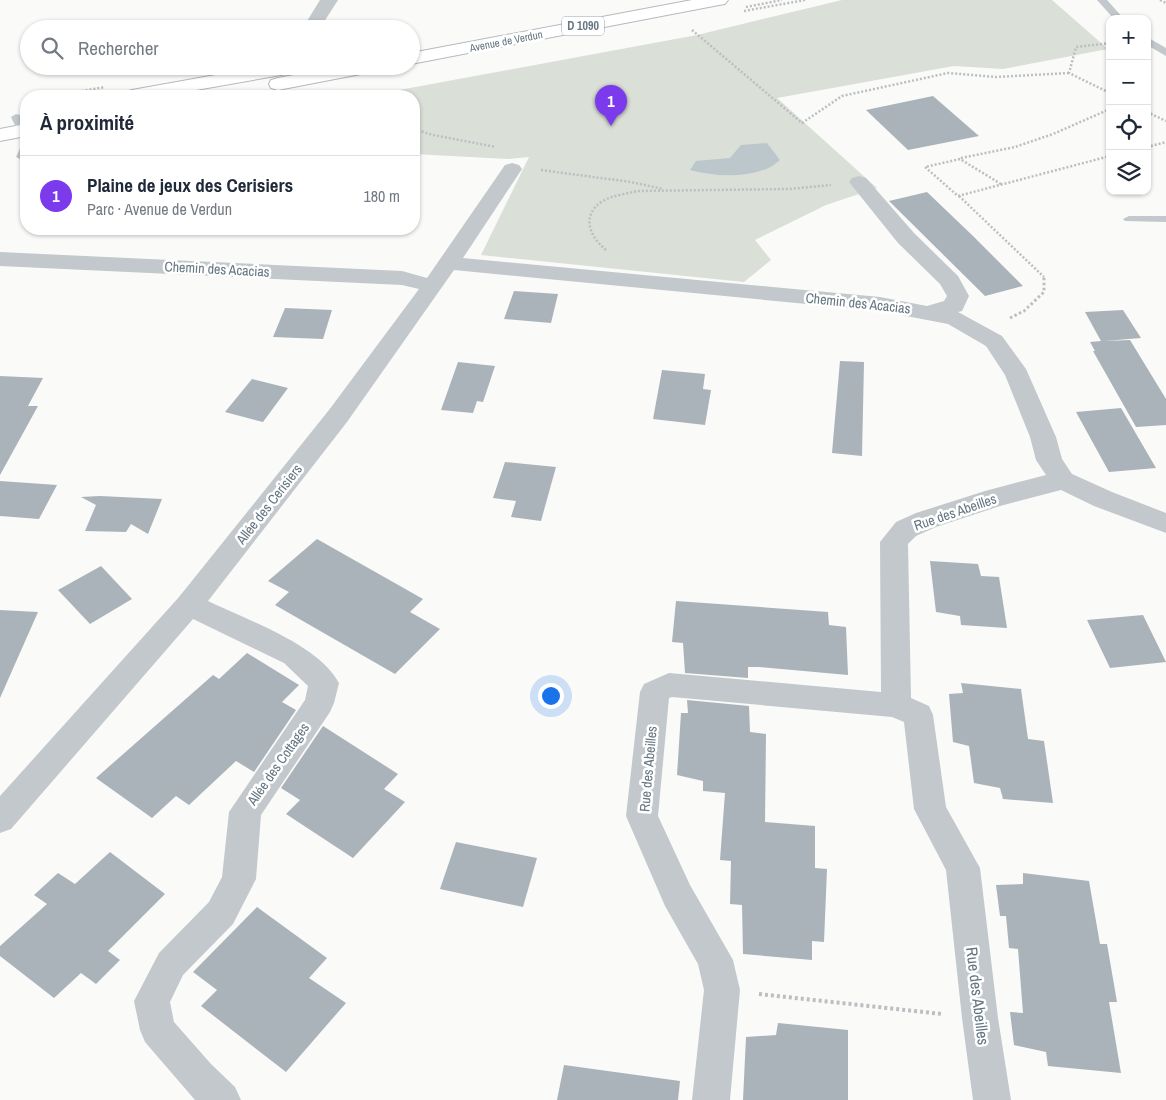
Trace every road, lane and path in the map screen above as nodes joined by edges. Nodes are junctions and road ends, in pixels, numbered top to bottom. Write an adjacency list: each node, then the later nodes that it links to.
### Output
1 (329, 0): 8 (street)
2 (660, 0): 12 (main road, Avenue de Verdun / D 1090)
3 (719, 0): 14 (main road, Avenue de Verdun / D 1090)
4 (1102, 0): 7 (lane)
5 (1160, 0): 6 (path)
6 (1166, 3)
7 (1115, 15)
8 (318, 20)
9 (691, 29): 15 (path)
10 (1106, 43): 15 (path)
11 (1151, 43): 13 (lane)
12 (420, 44)
13 (1166, 53)
14 (420, 57)
15 (1069, 73): 20 (path)
16 (248, 75): 18 (main road)
17 (313, 75): 19 (main road)
18 (165, 90)
19 (239, 90)
20 (1106, 91)
21 (1106, 112): 30 (path)
22 (1151, 114): 23 (path)
23 (1166, 121)
24 (20, 128): 26 (main road)
25 (420, 131): 31 (path)
26 (0, 135)
27 (1166, 142): 28 (path)
28 (1151, 146)
29 (1106, 157): 33 (path)
30 (960, 158): 33 (path); 35 (path)
31 (514, 164): 34 (path); 39 (street, Allée des Cerisiers)
32 (859, 182): 34 (path); 42 (street)
33 (1001, 184): 35 (path)
34 (668, 190): 40 (path)
35 (958, 196): 43 (path)
36 (1166, 218): 37 (lane)
37 (1129, 219)
38 (0, 259): 41 (street, Chemin des Acacias)
39 (447, 263): 40 (street, Chemin des Acacias); 41 (street, Allée des Cerisiers)
40 (642, 282): 42 (street, Chemin des Acacias)
41 (433, 286): 46 (street, Allée des Cerisiers)
42 (930, 312): 43 (street, Chemin des Acacias)
43 (974, 328): 44 (street, Chemin des Acacias)
44 (1063, 480): 45 (street); 47 (street, Rue des Abeilles)
45 (1166, 523)
46 (189, 605): 48 (street, Allée des Cerisiers); 51 (street, Allée des Cottages)
47 (896, 705): 49 (street, Rue des Abeilles); 50 (street, Rue des Abeilles)
48 (0, 819)
49 (722, 990): 50 (path); 52 (street, Rue des Abeilles)
50 (980, 1018): 53 (street, Rue des Abeilles)
51 (222, 1100)
52 (711, 1100)
53 (992, 1100)

